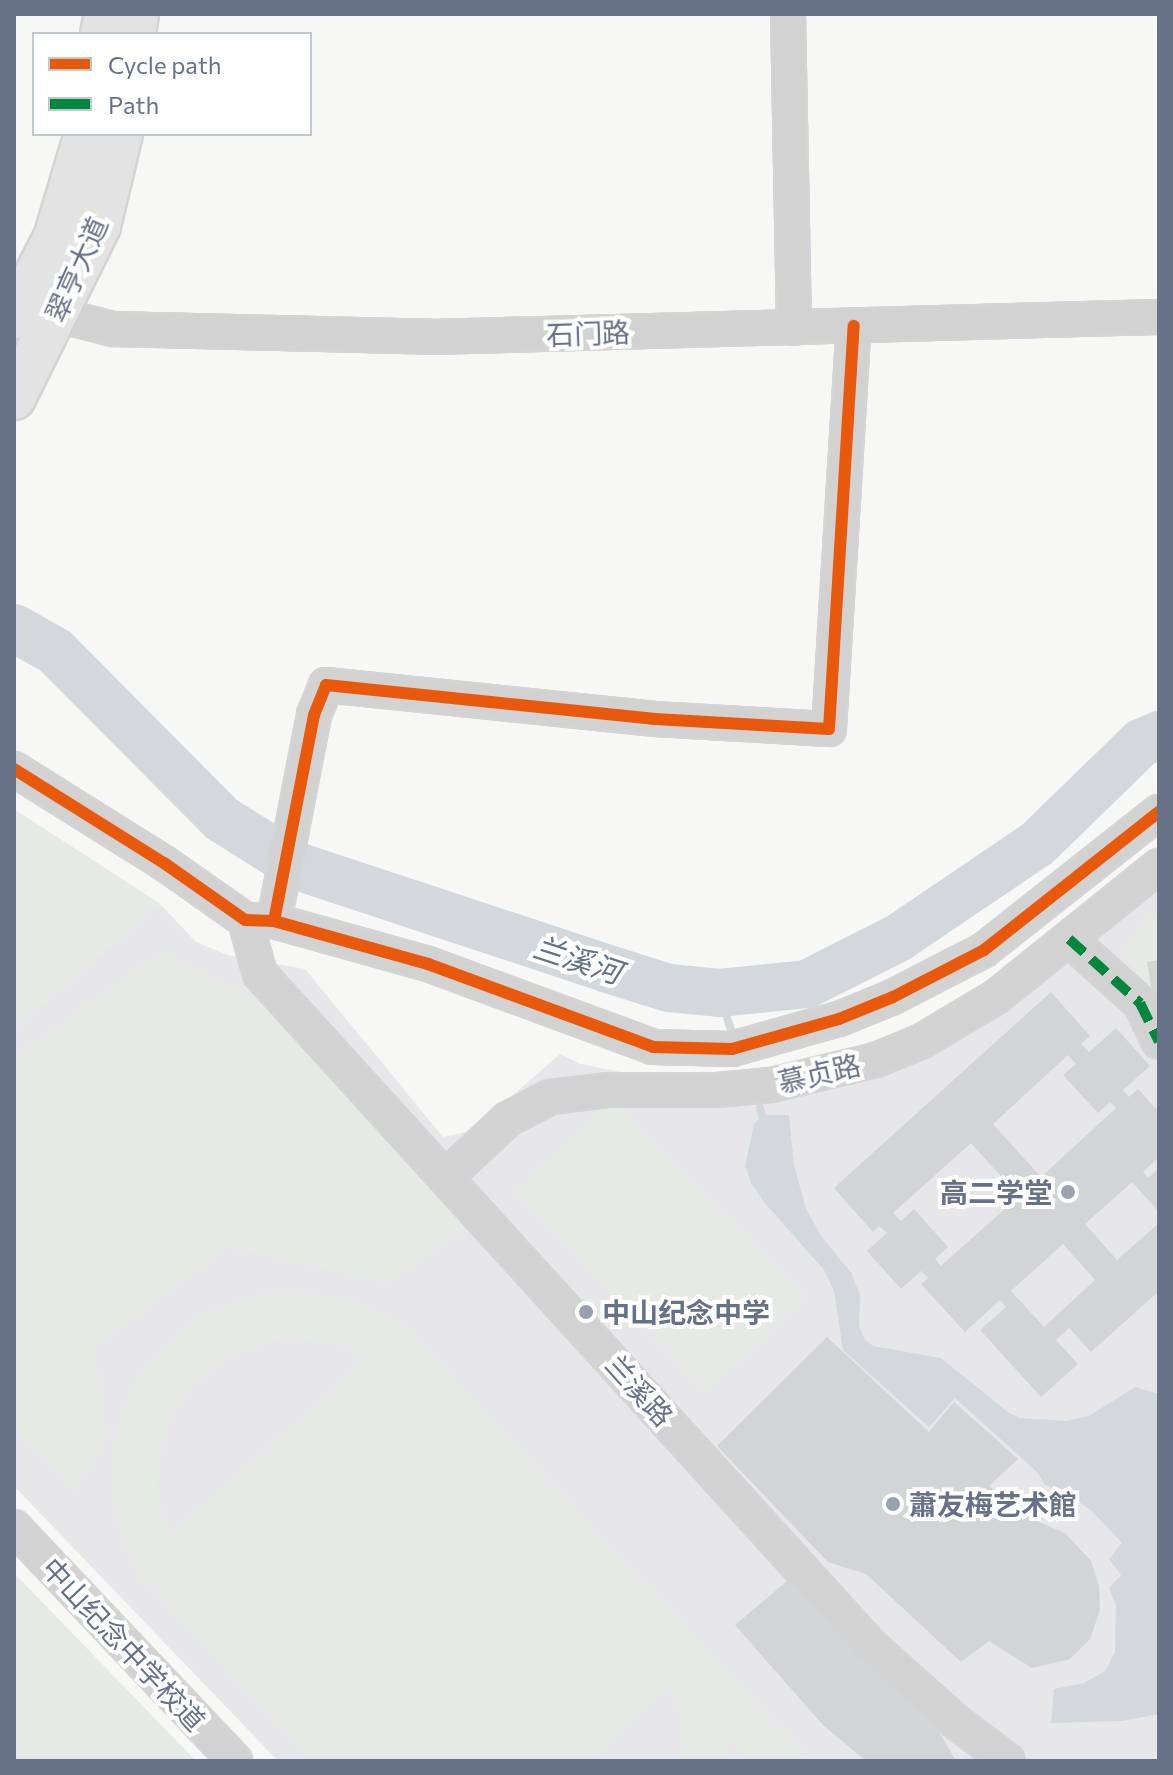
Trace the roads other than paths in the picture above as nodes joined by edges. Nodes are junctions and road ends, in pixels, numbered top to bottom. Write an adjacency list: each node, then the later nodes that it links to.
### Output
1 (788, 14): 7 (street)
2 (85, 136): 4 (main road, 翠亨大道)
3 (121, 136): 4 (main road, 翠亨大道)
4 (30, 313): 7 (street, 石门路); 8 (main road, 翠亨大道)
5 (1159, 317): 6 (street, 石门路)
6 (854, 326): 7 (street, 石门路); 12 (street)
7 (794, 328)
8 (14, 398)
9 (14, 769): 12 (street)
10 (1159, 812): 12 (street)
11 (1159, 866): 13 (street, 慕贞路)
12 (264, 920): 15 (street, 兰溪路)
13 (1069, 939): 14 (street); 15 (street, 慕贞路)
14 (1159, 1042)
15 (447, 1176): 18 (street, 兰溪路)
16 (14, 1527): 17 (street, 中山纪念中学校道)
17 (235, 1761)
18 (1008, 1761)

